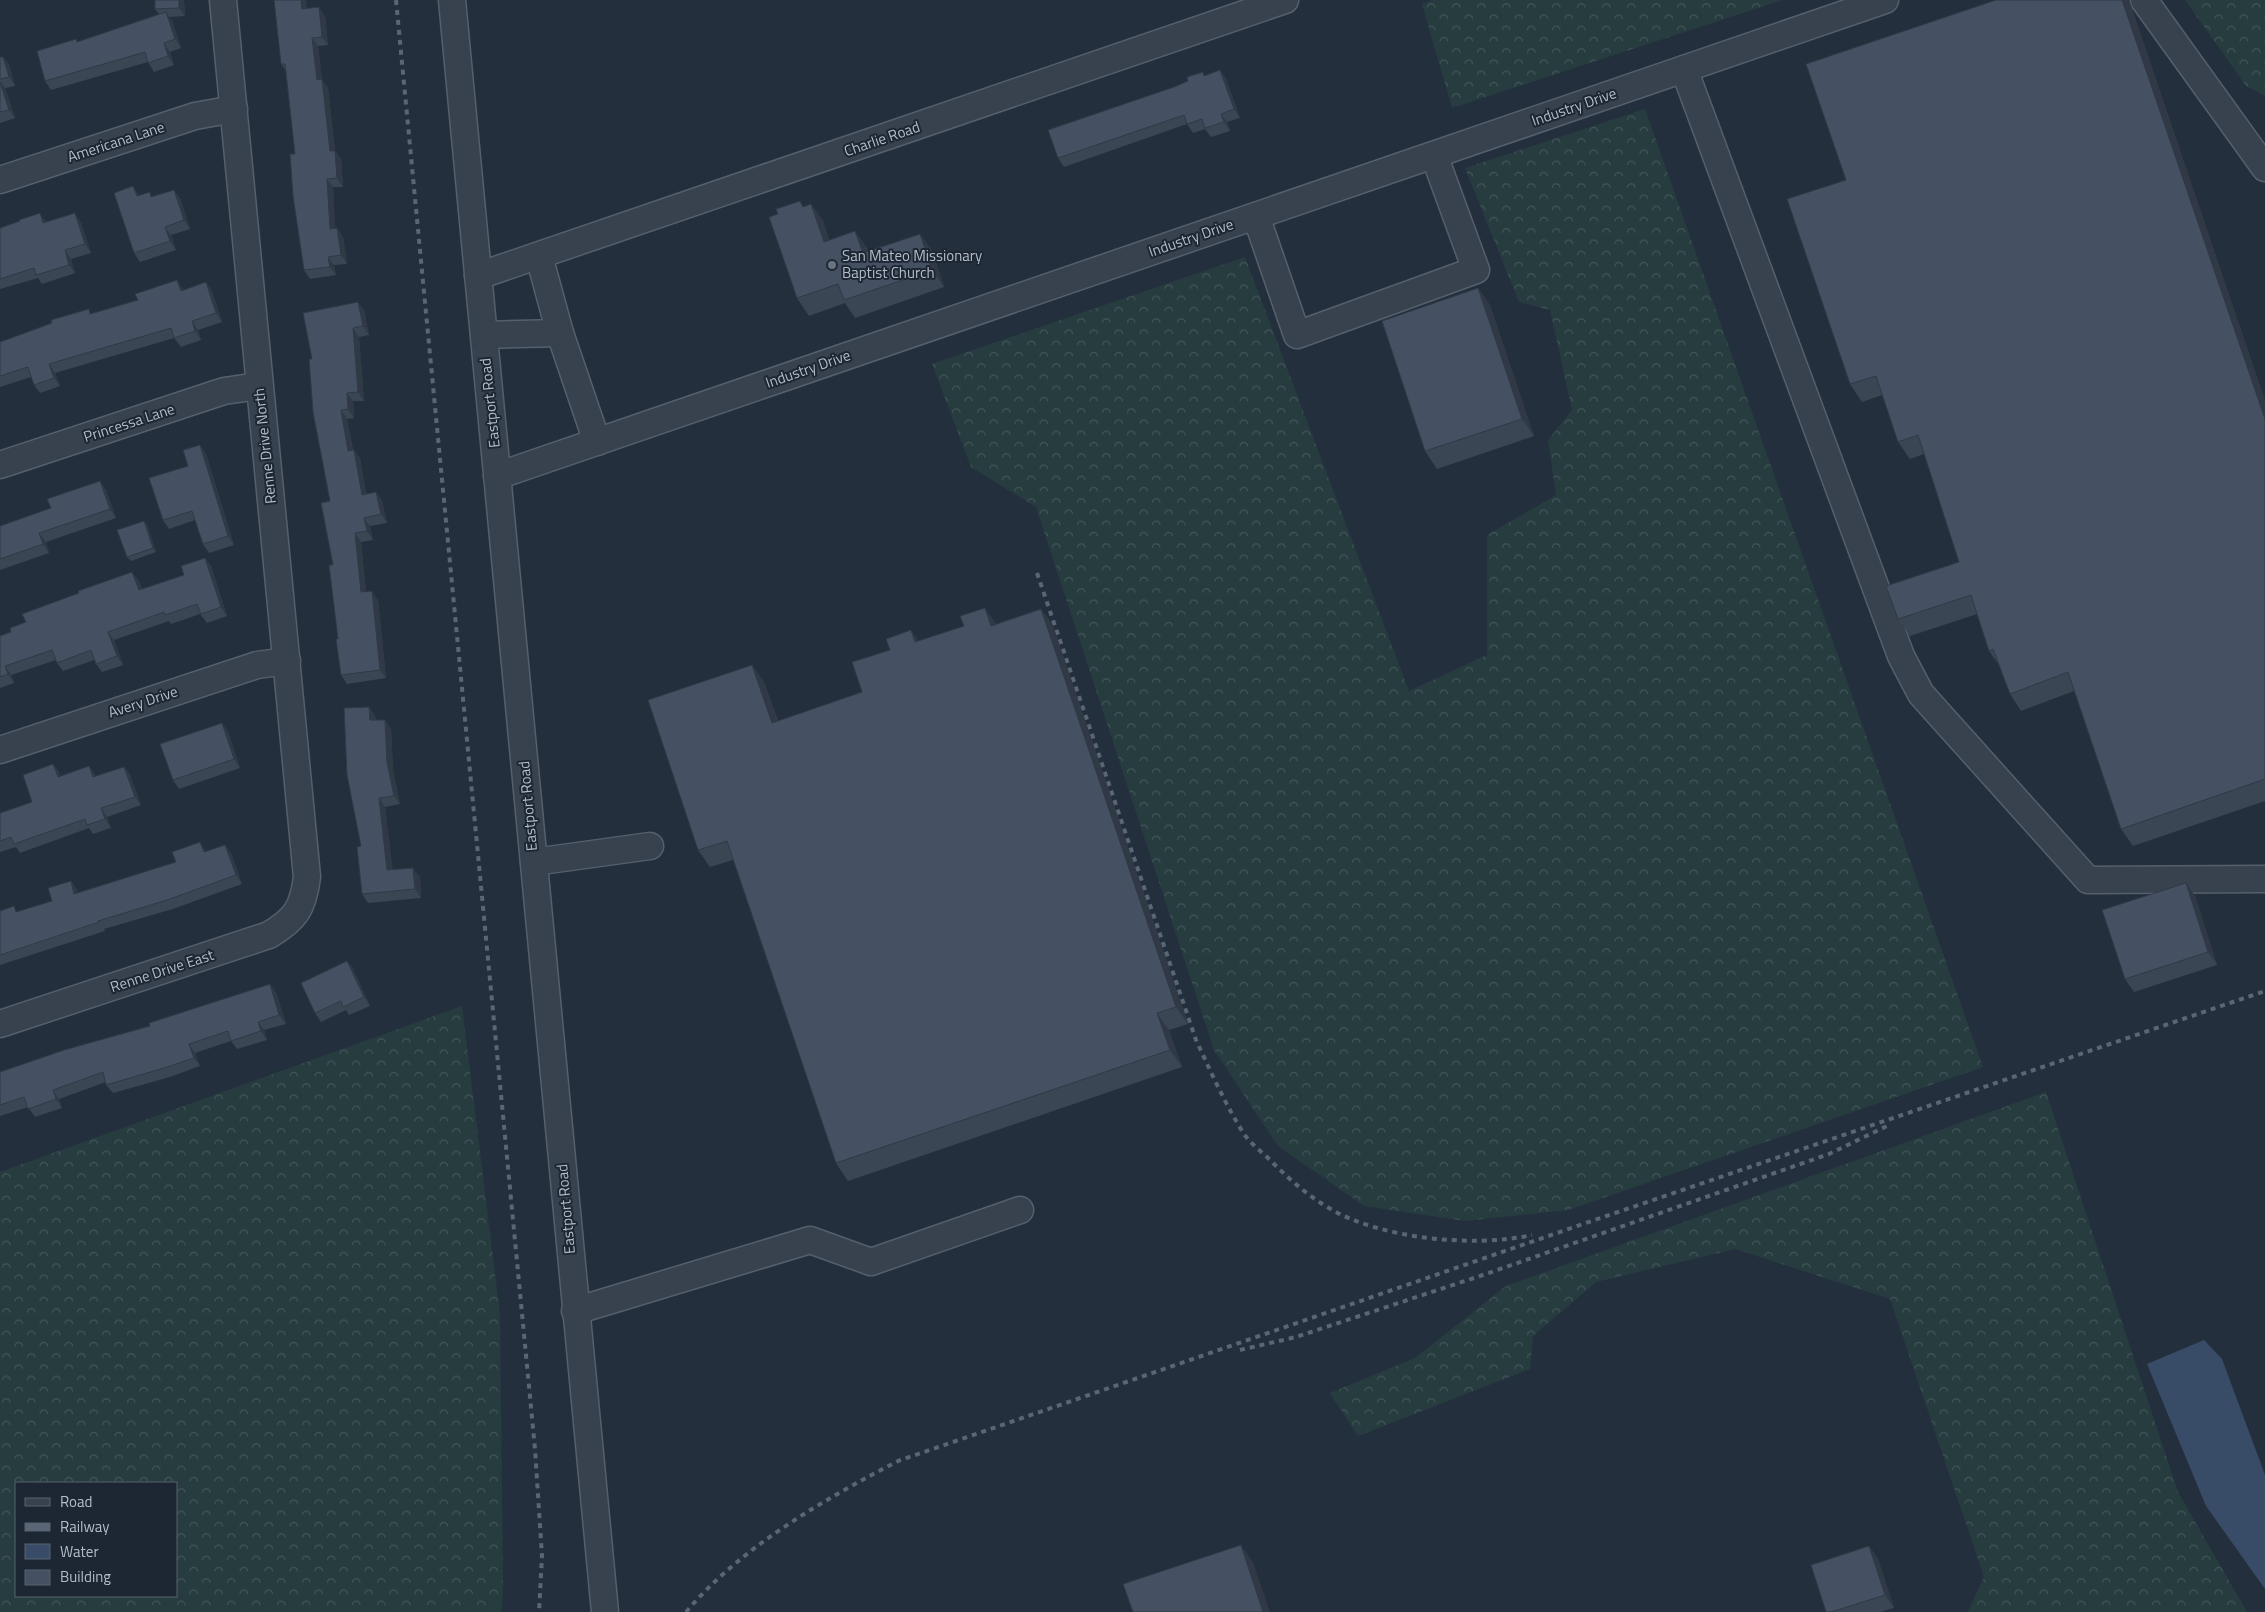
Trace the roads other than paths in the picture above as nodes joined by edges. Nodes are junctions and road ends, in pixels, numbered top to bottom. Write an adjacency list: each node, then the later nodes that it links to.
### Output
1 (223, 0): 7 (street, Renne Drive North)
2 (452, 0): 13 (street, Eastport Road)
3 (1285, 0): 12 (street, Charlie Road)
4 (1885, 0): 6 (street, Industry Drive)
5 (2144, 0): 9 (street)
6 (1684, 69): 8 (street, Industry Drive); 24 (street)
7 (234, 110): 10 (street, Americana Lane); 16 (street, Renne Drive North)
8 (1434, 155): 11 (street, Industry Drive); 11 (street)
9 (2265, 168)
10 (0, 180)
11 (1256, 216): 17 (street, Industry Drive)
12 (538, 256): 13 (street, Charlie Road); 14 (street)
13 (478, 276): 15 (street, Eastport Road)
14 (560, 333): 15 (street); 17 (street)
15 (484, 335): 19 (street, Eastport Road)
16 (260, 386): 18 (street, Princessa Lane); 20 (street, Renne Drive North)
17 (597, 442): 19 (street, Industry Drive)
18 (0, 465)
19 (497, 476): 23 (street, Eastport Road)
20 (287, 661): 21 (street, Avery Drive); 25 (street, Renne Drive North)
21 (0, 750)
22 (650, 846): 23 (street)
23 (534, 862): 28 (street, Eastport Road)
24 (2265, 879)
25 (305, 893): 26 (street, Renne Drive East)
26 (0, 1024)
27 (1020, 1210): 28 (street)
28 (575, 1311): 29 (street, Eastport Road)
29 (605, 1612)

